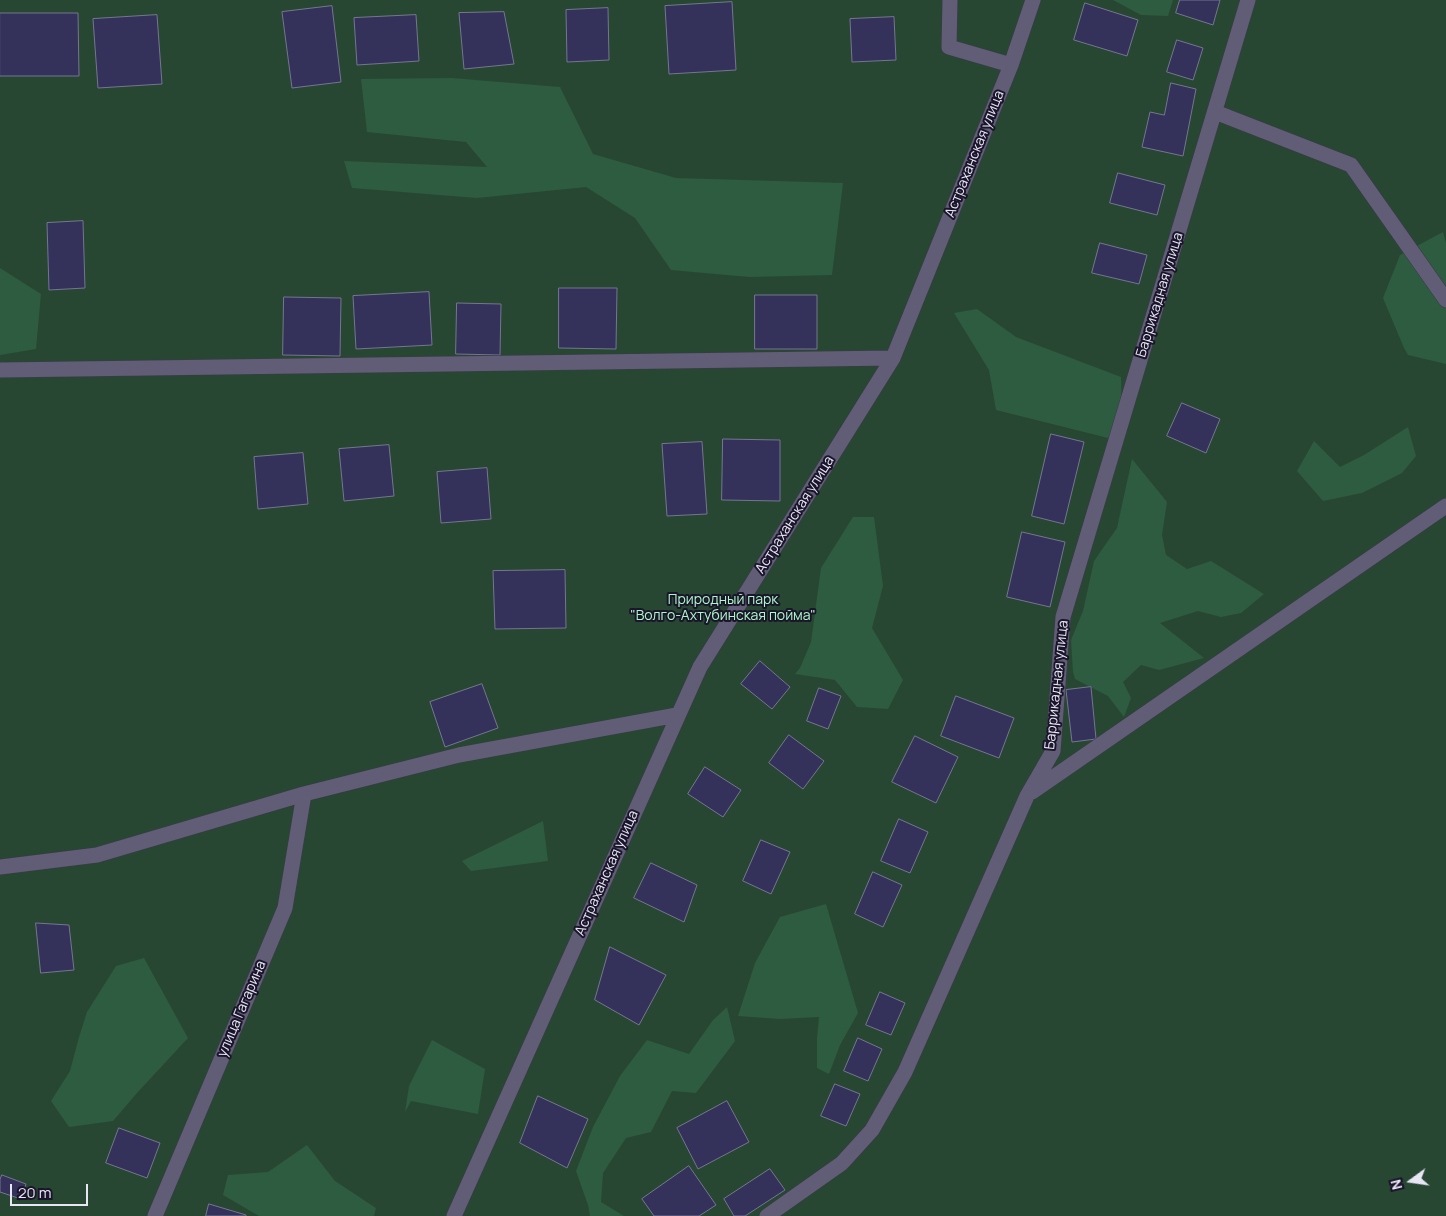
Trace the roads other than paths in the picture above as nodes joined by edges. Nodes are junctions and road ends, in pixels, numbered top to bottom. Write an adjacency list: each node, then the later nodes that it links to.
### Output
1 (950, 0): 4 (street)
2 (1033, 0): 4 (street, Астраханская улица)
3 (1248, 0): 5 (street, Баррикадная улица)
4 (1010, 65): 7 (street, Астраханская улица)
5 (1215, 112): 6 (street); 12 (street, Баррикадная улица)
6 (1446, 300)
7 (893, 358): 8 (street); 10 (street, Астраханская улица)
8 (0, 370)
9 (1446, 506): 12 (street)
10 (677, 715): 11 (street); 15 (street, Астраханская улица)
11 (304, 794): 13 (street); 14 (street, улица Гагарина)
12 (1026, 796): 16 (street, Баррикадная улица)
13 (0, 867)
14 (155, 1216)
15 (454, 1216)
16 (767, 1216)

